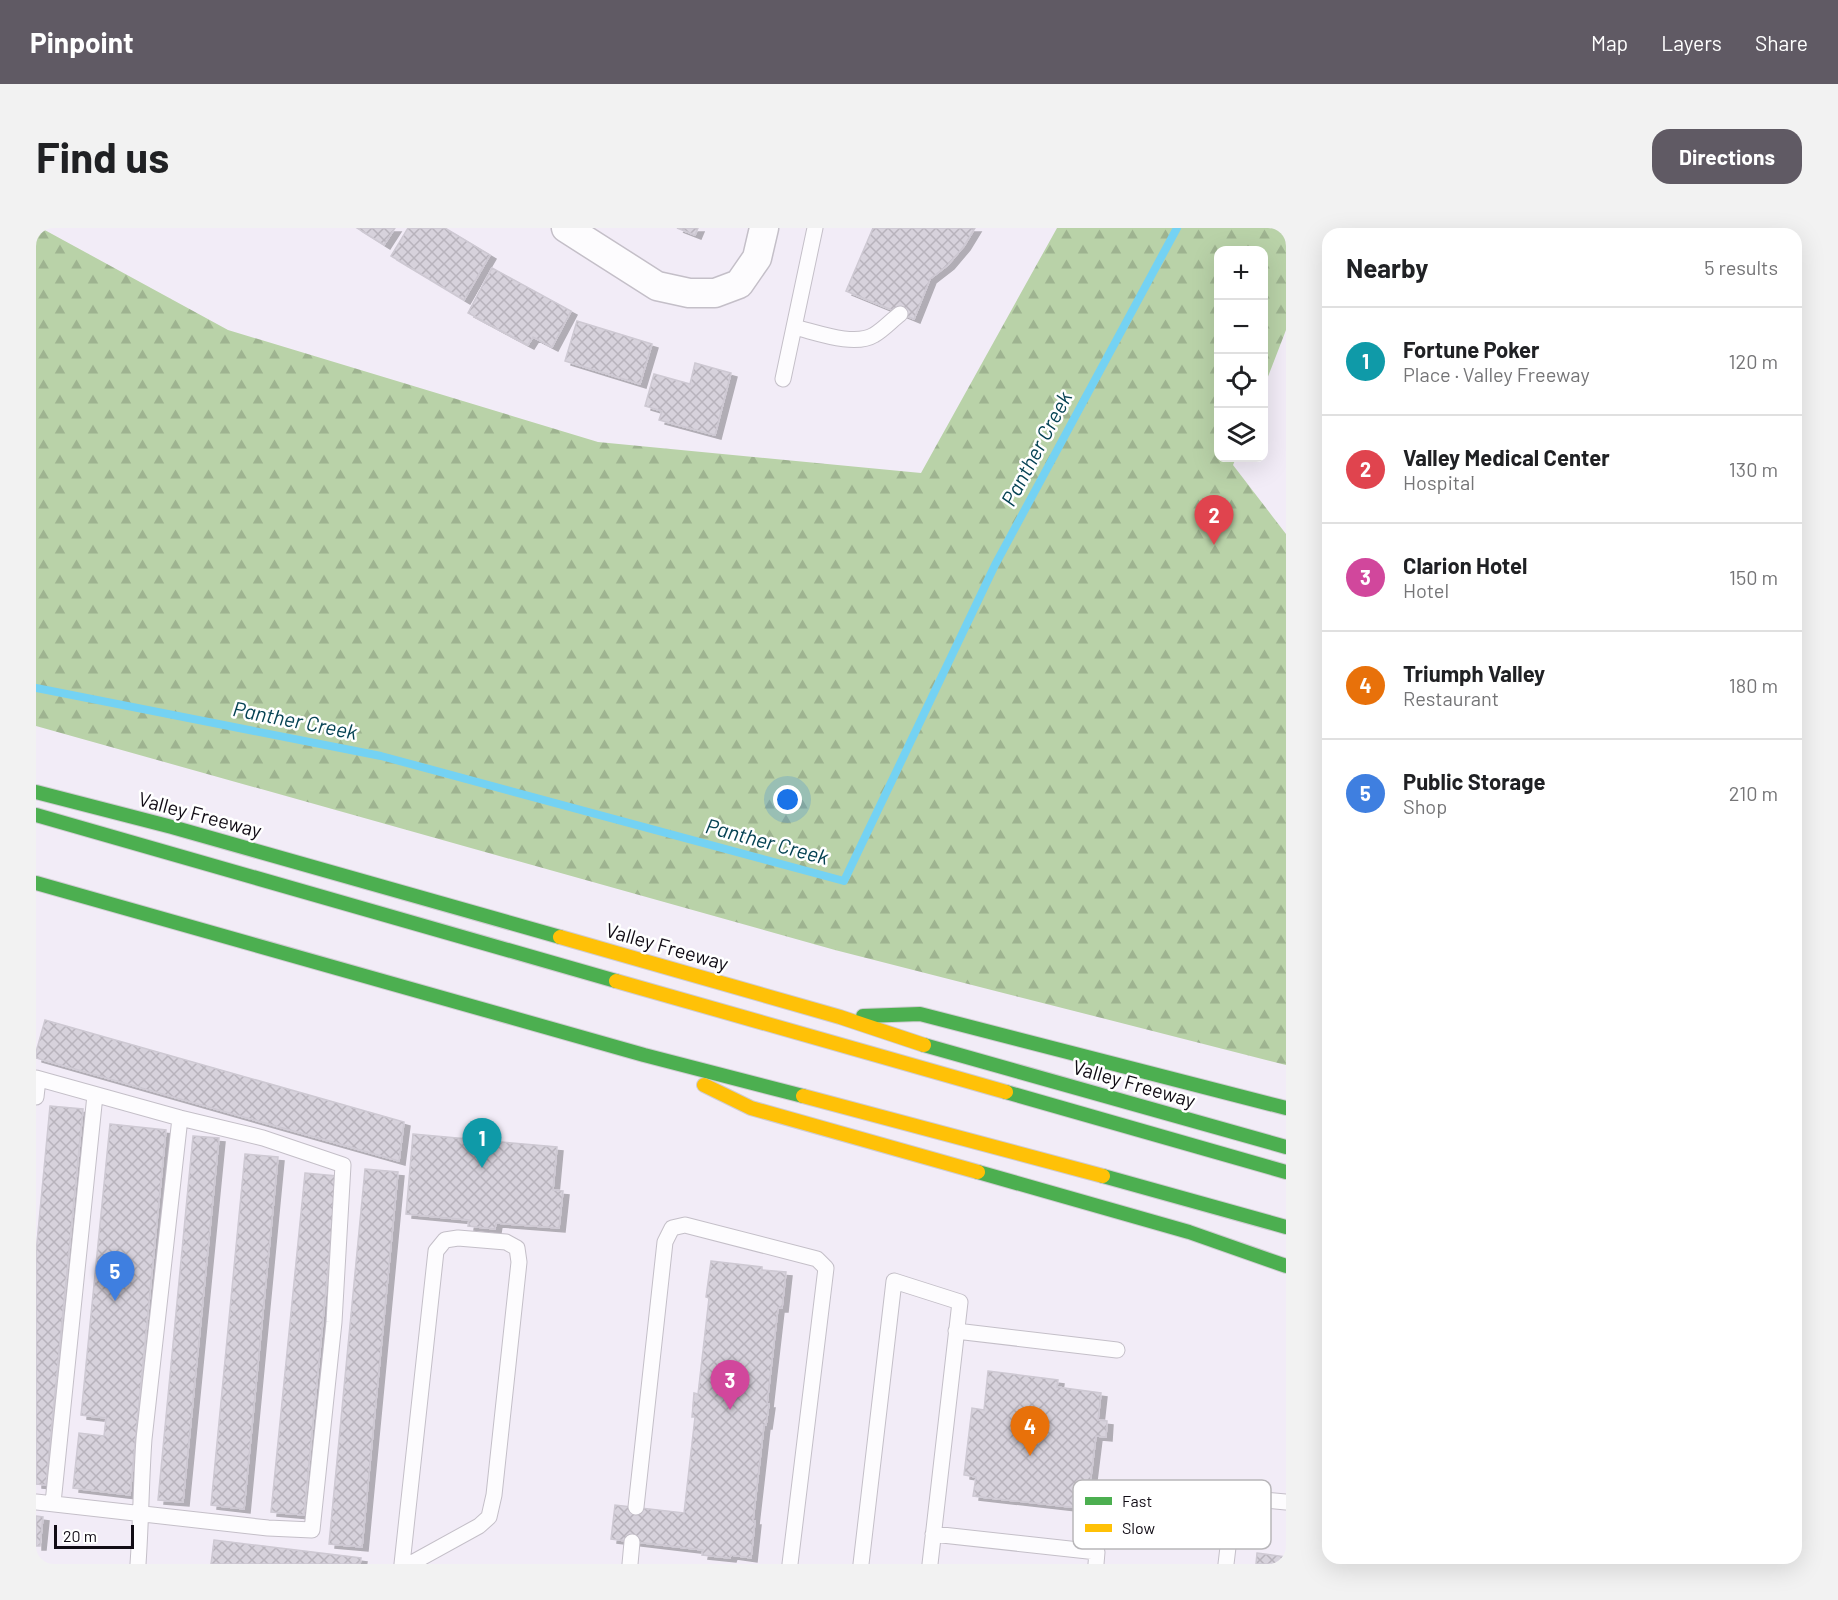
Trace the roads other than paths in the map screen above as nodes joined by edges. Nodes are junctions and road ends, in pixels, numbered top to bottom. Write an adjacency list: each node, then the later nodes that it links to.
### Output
1 (566, 228): 2 (street)
2 (764, 228)
3 (815, 228): 5 (lane)
4 (900, 314): 5 (lane)
5 (794, 327): 6 (lane)
6 (783, 379)
7 (36, 792): 10 (highway, Valley Freeway)
8 (36, 815): 18 (highway)
9 (36, 883): 11 (highway)
10 (840, 1017): 15 (highway); 17 (highway, Valley Freeway)
11 (644, 1055): 19 (highway); 20 (highway)
12 (37, 1078): 13 (lane); 14 (lane)
13 (94, 1095): 16 (lane); 26 (lane)
14 (36, 1097)
15 (1286, 1108)
16 (180, 1118): 28 (lane); 28 (lane)
17 (1286, 1148)
18 (1286, 1172)
19 (1286, 1227)
20 (1286, 1266)
21 (956, 1331): 22 (lane); 29 (lane); 37 (lane)
22 (1117, 1350)
23 (1271, 1501): 25 (lane)
24 (36, 1502): 26 (lane)
25 (1286, 1502)
26 (52, 1503): 28 (lane)
27 (636, 1507): 36 (lane)
28 (142, 1513): 32 (lane)
29 (933, 1534): 38 (lane); 39 (lane)
30 (632, 1542): 35 (lane)
31 (1228, 1549): 40 (lane)
32 (138, 1564)
33 (402, 1564): 34 (lane)
34 (410, 1564)
35 (630, 1564)
36 (790, 1564)
37 (861, 1564)
38 (930, 1564)
39 (1096, 1564)
40 (1226, 1564)

